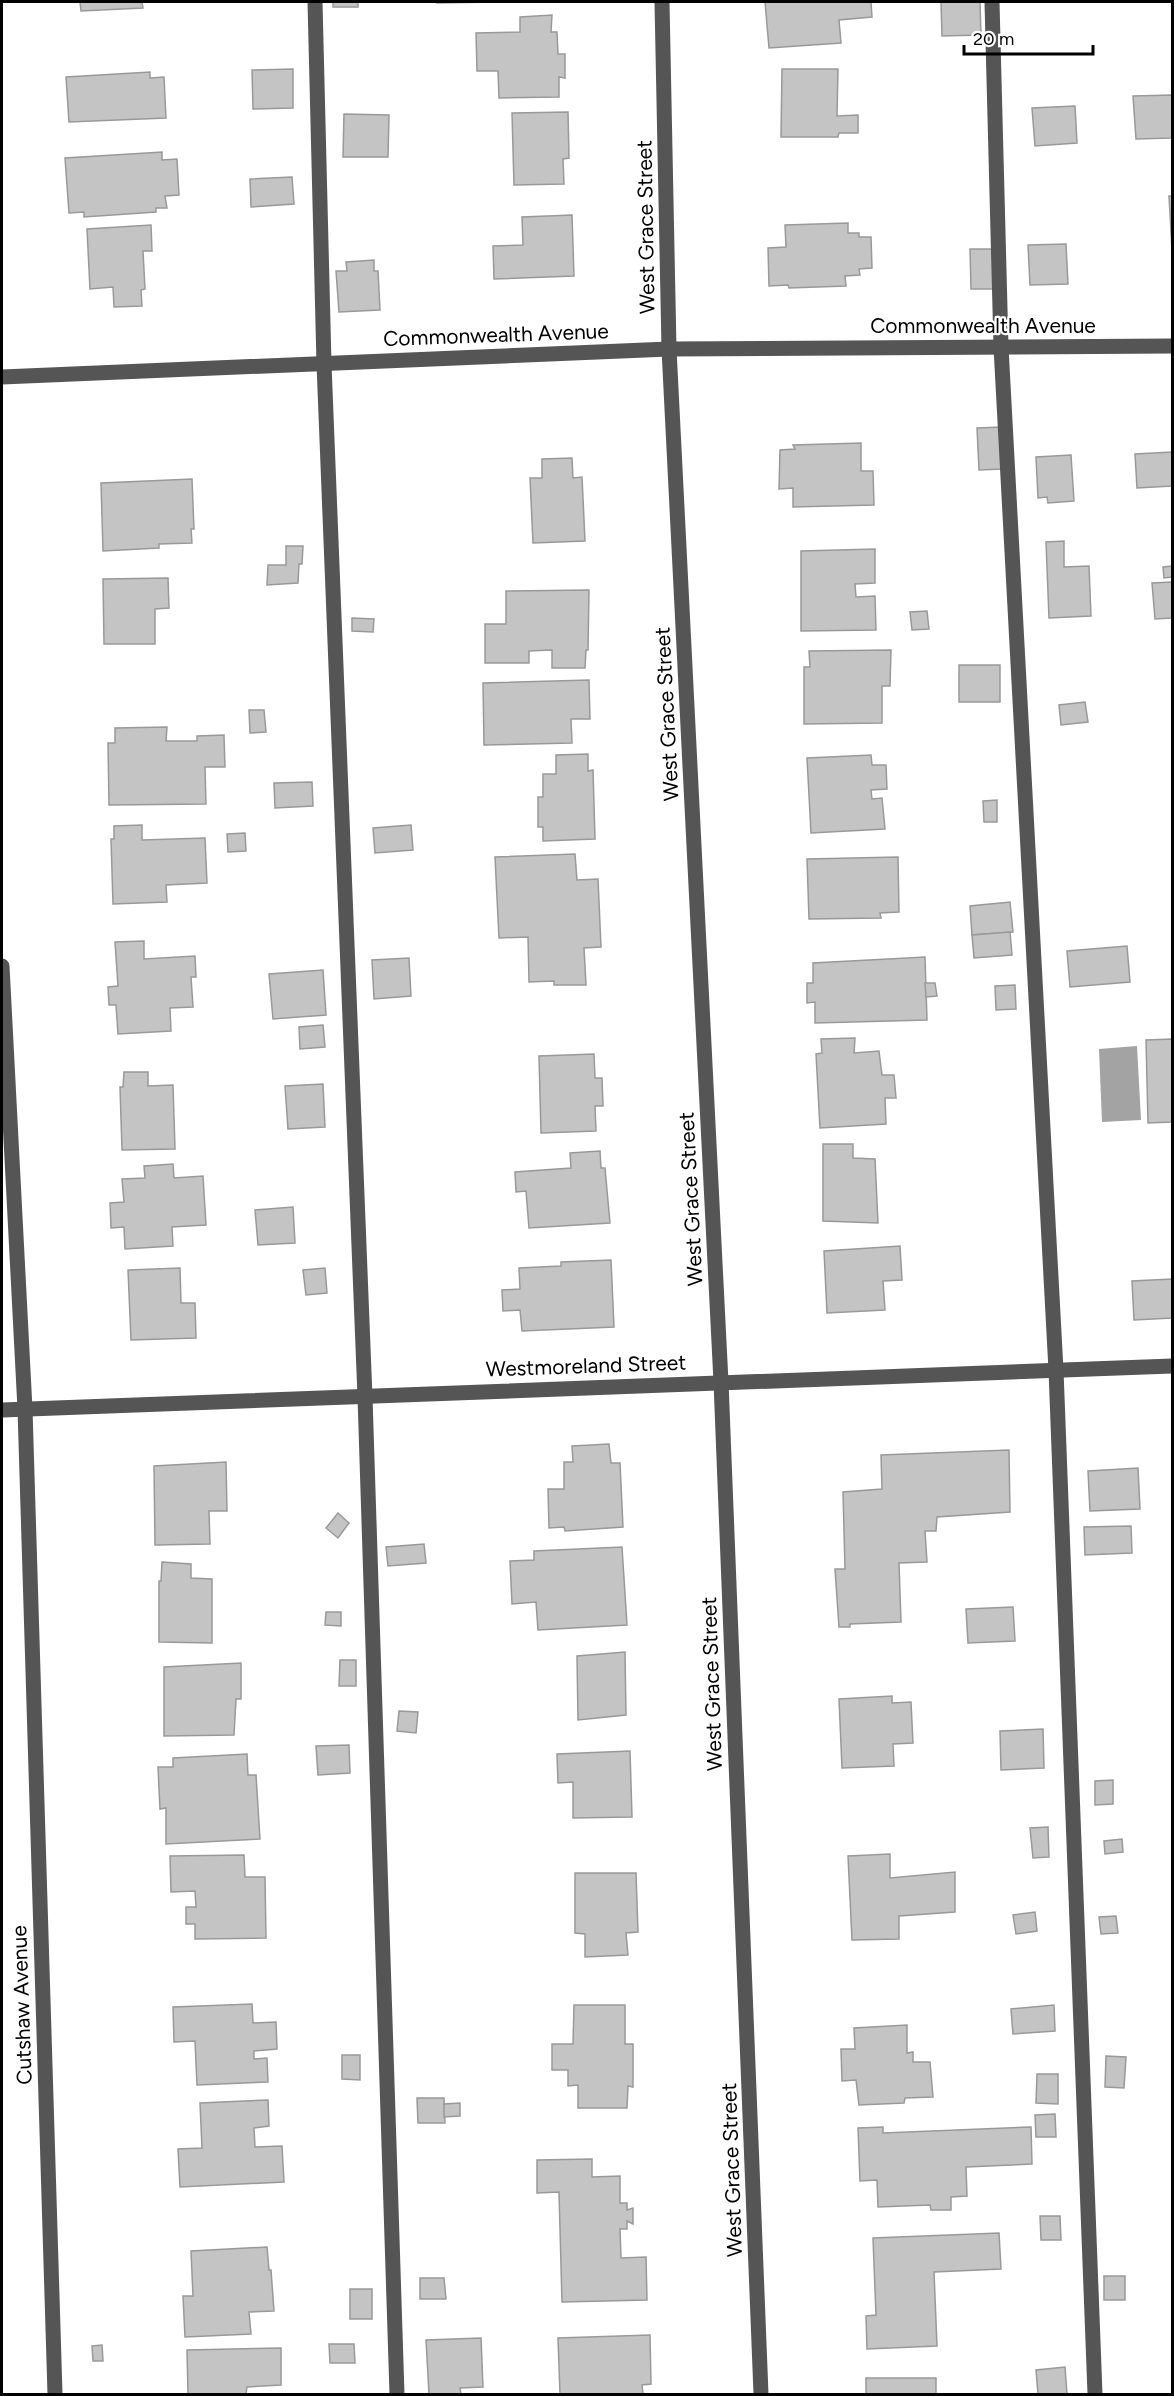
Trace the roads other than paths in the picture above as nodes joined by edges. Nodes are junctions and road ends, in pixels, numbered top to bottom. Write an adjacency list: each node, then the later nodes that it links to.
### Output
1 (315, 2): 7 (street)
2 (662, 2): 6 (street, West Grace Street)
3 (992, 2): 5 (street)
4 (1173, 346): 5 (street, Commonwealth Avenue)
5 (1001, 347): 6 (street, Commonwealth Avenue); 11 (street)
6 (669, 349): 7 (street, Commonwealth Avenue); 12 (street, West Grace Street)
7 (324, 364): 8 (street, Commonwealth Avenue); 13 (street)
8 (2, 377)
9 (2, 966): 14 (street, Cutshaw Avenue)
10 (1173, 1366): 11 (street, Westmoreland Street)
11 (1056, 1370): 12 (street, Westmoreland Street); 19 (street)
12 (722, 1382): 13 (street, Westmoreland Street); 18 (street, West Grace Street)
13 (365, 1397): 14 (street, Westmoreland Street); 17 (street)
14 (25, 1409): 15 (street, Westmoreland Street); 16 (street, Cutshaw Avenue)
15 (2, 1410)
16 (55, 2394)
17 (397, 2394)
18 (762, 2394)
19 (1095, 2394)

